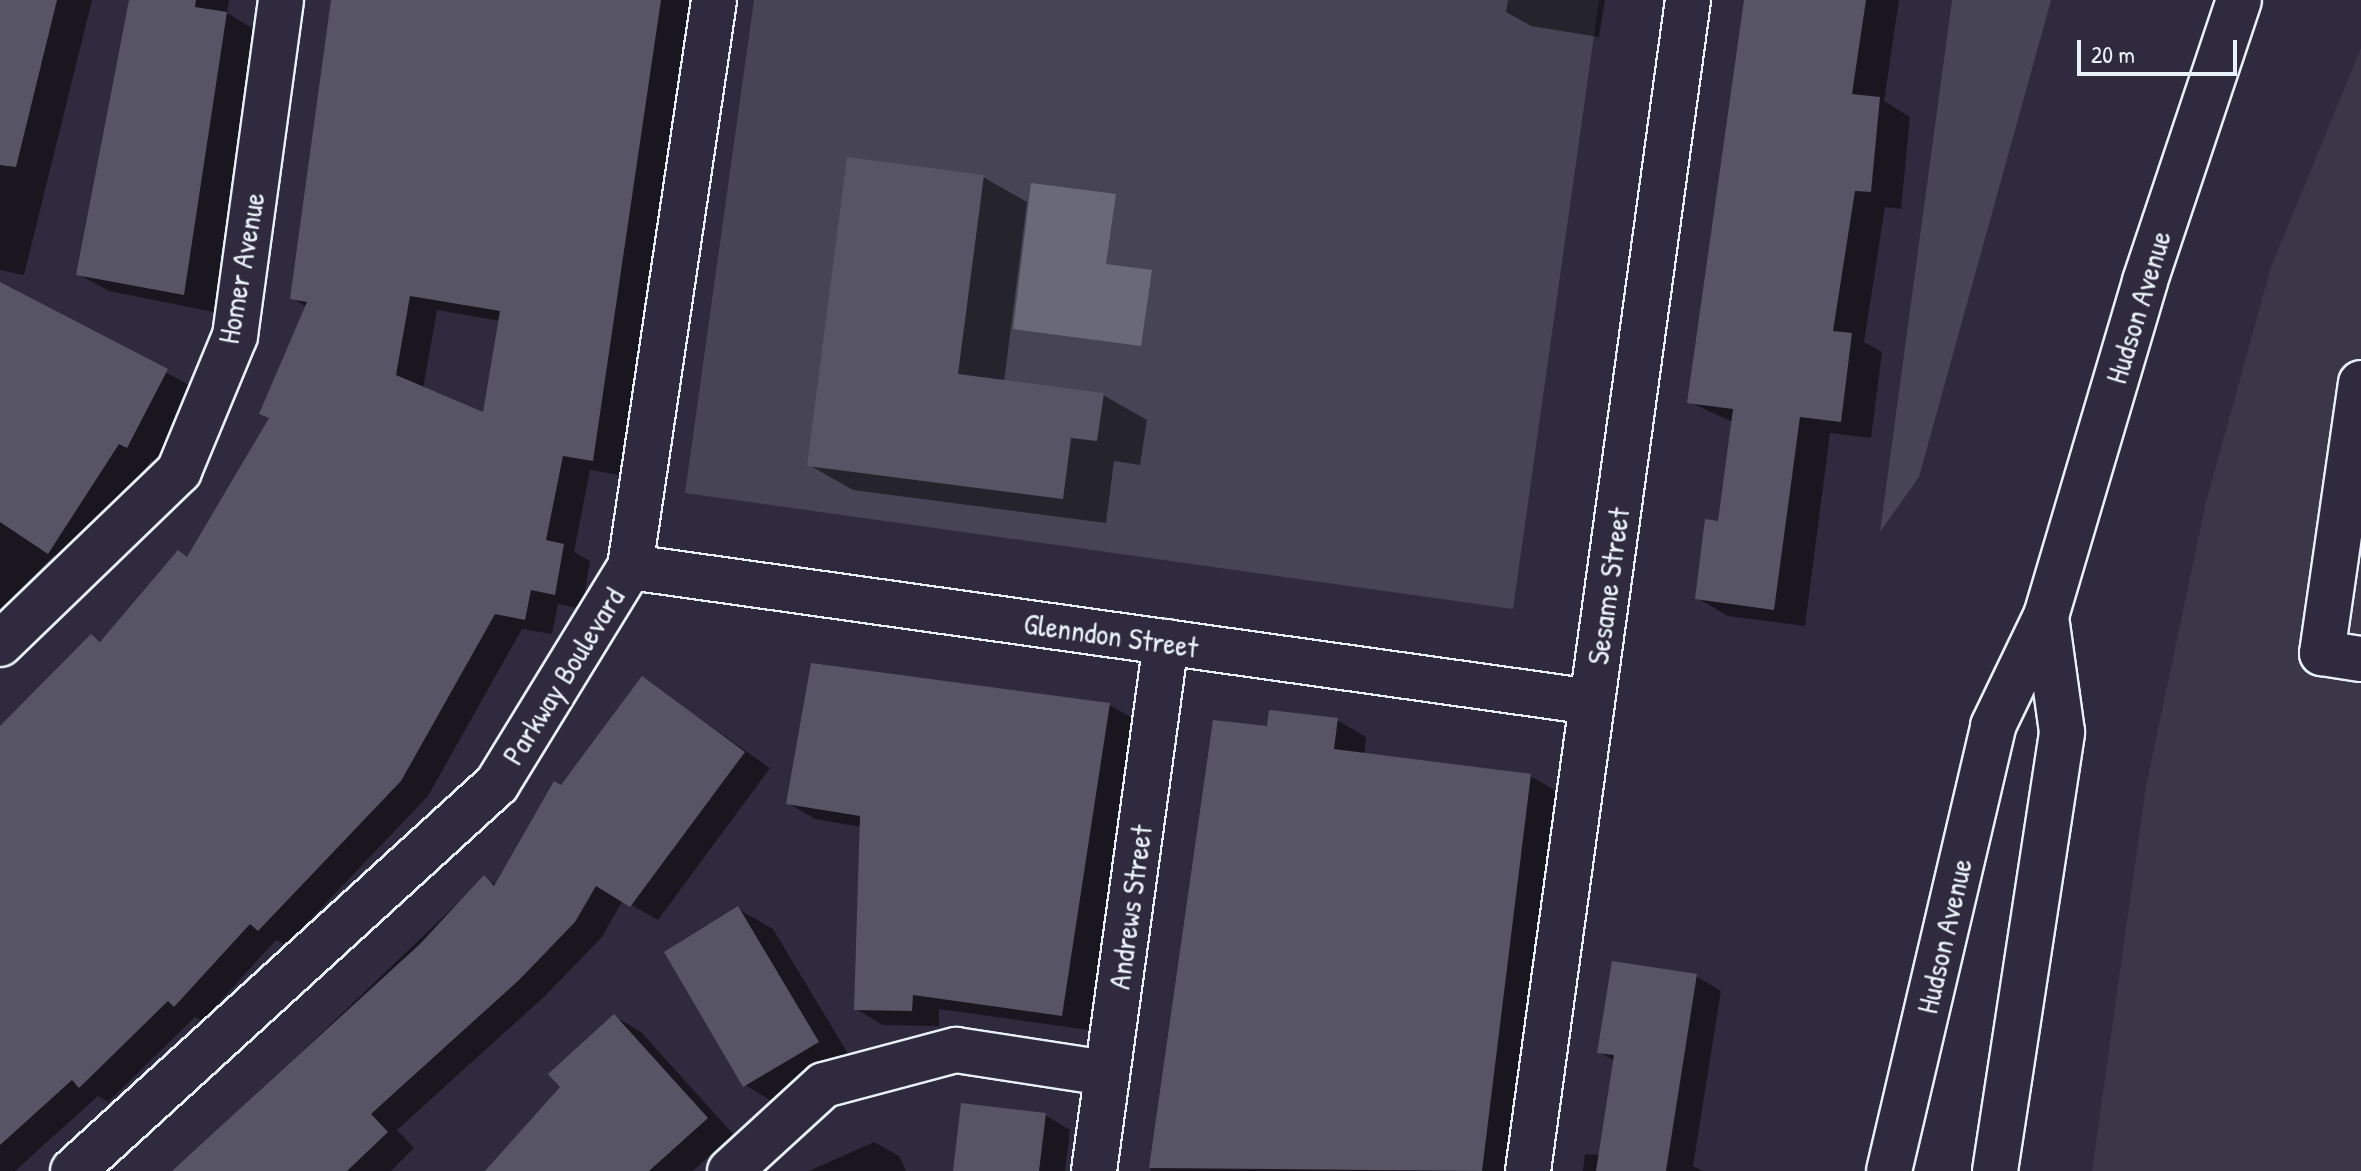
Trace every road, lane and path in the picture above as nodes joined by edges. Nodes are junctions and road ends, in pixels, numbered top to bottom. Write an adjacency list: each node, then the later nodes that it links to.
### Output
1 (281, 0): 9 (street, Homer Avenue)
2 (714, 0): 6 (street, Parkway Boulevard)
3 (1688, 0): 11 (street, Sesame Street)
4 (2239, 0): 7 (street, Hudson Avenue)
5 (2361, 383): 10 (street)
6 (630, 567): 8 (street, Glenndon Street); 13 (street, Parkway Boulevard)
7 (2046, 616): 17 (street, Hudson Avenue); 18 (street, Hudson Avenue)
8 (1166, 642): 11 (street, Glenndon Street); 12 (street, Andrews Street)
9 (0, 644)
10 (2361, 659)
11 (1592, 702): 16 (street, Sesame Street)
12 (1107, 1073): 14 (street); 15 (street, Andrews Street)
13 (73, 1171)
14 (730, 1171)
15 (1094, 1171)
16 (1528, 1171)
17 (1889, 1171)
18 (1995, 1171)

